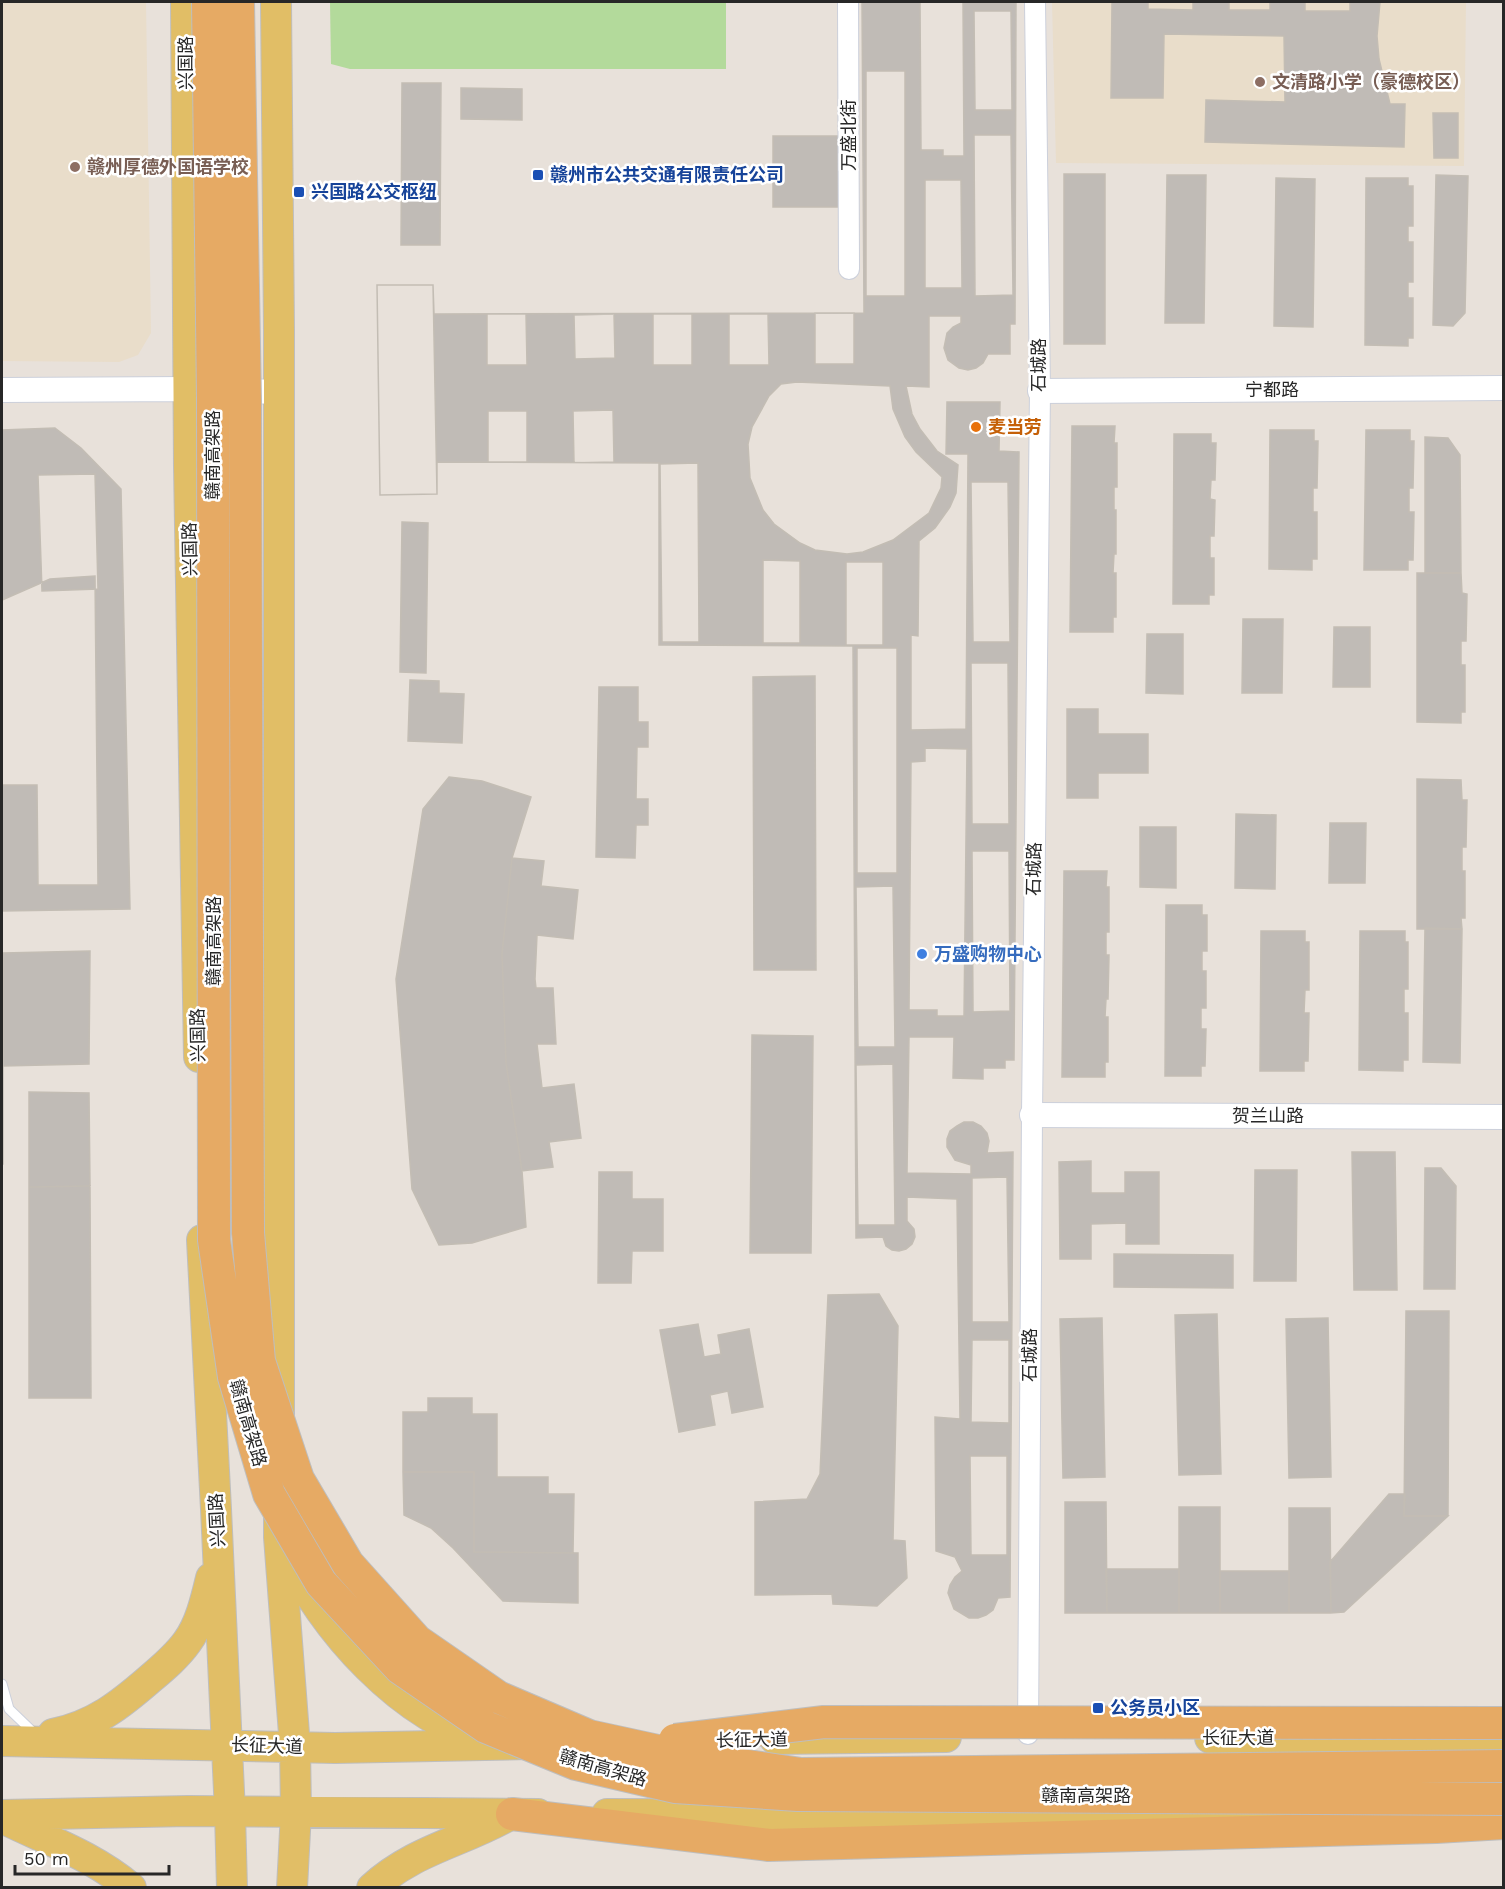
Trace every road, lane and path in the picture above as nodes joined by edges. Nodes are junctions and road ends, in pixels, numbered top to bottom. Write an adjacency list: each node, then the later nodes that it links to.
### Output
1 (186, 2): 9 (main road, 兴国路)
2 (208, 2): 28 (highway, 赣南高架路, bridge)
3 (238, 2): 27 (highway, 赣南高架路, bridge)
4 (276, 2): 12 (main road)
5 (848, 2): 7 (street, 万盛北街)
6 (1035, 2): 11 (street, 石城路)
7 (849, 269)
8 (1503, 388): 11 (street, 宁都路)
9 (188, 389): 10 (street); 12 (street); 15 (main road, 兴国路)
10 (2, 390)
11 (1040, 391): 13 (street, 石城路)
12 (278, 392): 16 (main road)
13 (1032, 1115): 14 (street, 贺兰山路); 19 (street, 石城路)
14 (1503, 1117)
15 (216, 1509): 20 (main road); 24 (main road, 兴国路)
16 (279, 1537): 25 (main road); 26 (main road)
17 (2, 1684): 20 (lane)
18 (1503, 1723): 21 (highway, bridge)
19 (1028, 1736): 21 (main road, 长征大道); 22 (main road, 长征大道)
20 (38, 1739): 23 (main road, 长征大道); 24 (main road, 长征大道)
21 (675, 1740): 25 (main road, 长征大道)
22 (1503, 1740)
23 (5, 1741)
24 (227, 1745): 26 (main road, 长征大道); 30 (main road, 兴国路)
25 (505, 1745): 26 (main road, 长征大道)
26 (295, 1747): 29 (main road)
27 (1503, 1766)
28 (1503, 1799)
29 (296, 1812): 30 (main road); 31 (main road); 38 (main road); 39 (street)
30 (230, 1813): 33 (main road); 36 (street); 37 (main road, 兴国路)
31 (512, 1814): 32 (main road); 34 (highway); 40 (main road)
32 (1503, 1815)
33 (2, 1817): 35 (main road)
34 (1503, 1823)
35 (131, 1887)
36 (226, 1887)
37 (232, 1887)
38 (292, 1887)
39 (302, 1887)
40 (372, 1887)

